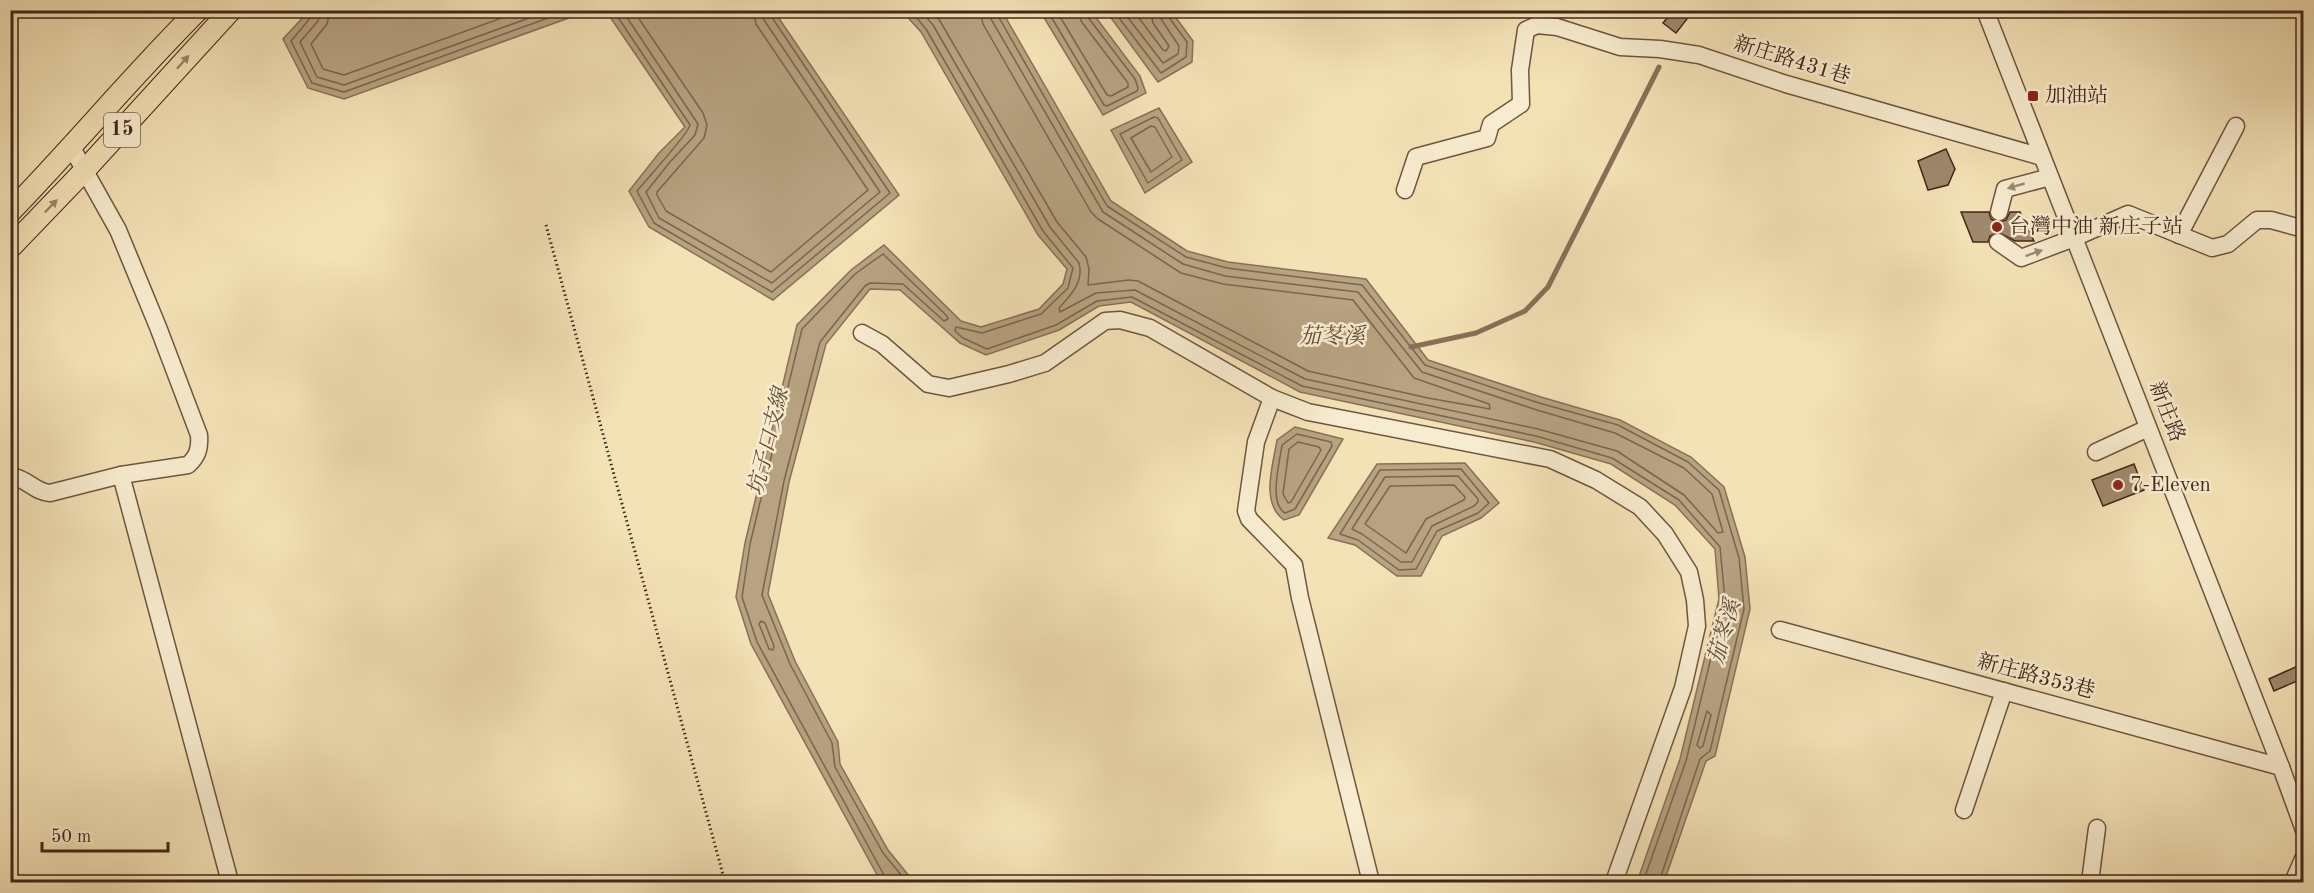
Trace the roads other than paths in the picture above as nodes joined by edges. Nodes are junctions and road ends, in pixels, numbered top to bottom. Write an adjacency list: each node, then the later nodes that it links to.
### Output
1 (198, 10): 5 (main road, 15)
2 (231, 10): 7 (main road, 15, one-way to 2)
3 (1985, 10): 6 (street, 新庄路)
4 (2236, 126): 13 (street)
5 (72, 148): 7 (street); 10 (main road, 15)
6 (2042, 157): 8 (street, 新庄路); 9 (street, 新庄路431巷)
7 (84, 171): 16 (main road, 15, one-way to 7); 21 (street)
8 (2050, 177): 11 (street, one-way to 11); 14 (street, 新庄路)
9 (1405, 190)
10 (10, 212)
11 (1999, 212)
12 (2304, 230): 13 (street)
13 (2179, 235): 14 (street)
14 (2073, 238): 15 (street, one-way to 14); 19 (street, 新庄路)
15 (1998, 242)
16 (10, 248)
17 (862, 333): 18 (street)
18 (1272, 398): 31 (street); 32 (street)
19 (2148, 428): 20 (street); 25 (street, 新庄路)
20 (2096, 452)
21 (121, 475): 22 (street); 30 (street)
22 (10, 476)
23 (1779, 630): 24 (street, 新庄路353巷)
24 (2004, 691): 25 (street, 新庄路353巷); 26 (street)
25 (2281, 767): 28 (street, 新庄路)
26 (1964, 810)
27 (2097, 828): 33 (street)
28 (2304, 830)
29 (2304, 857): 34 (street)
30 (230, 882)
31 (1371, 882)
32 (1614, 882)
33 (2090, 882)
34 (2293, 882)

